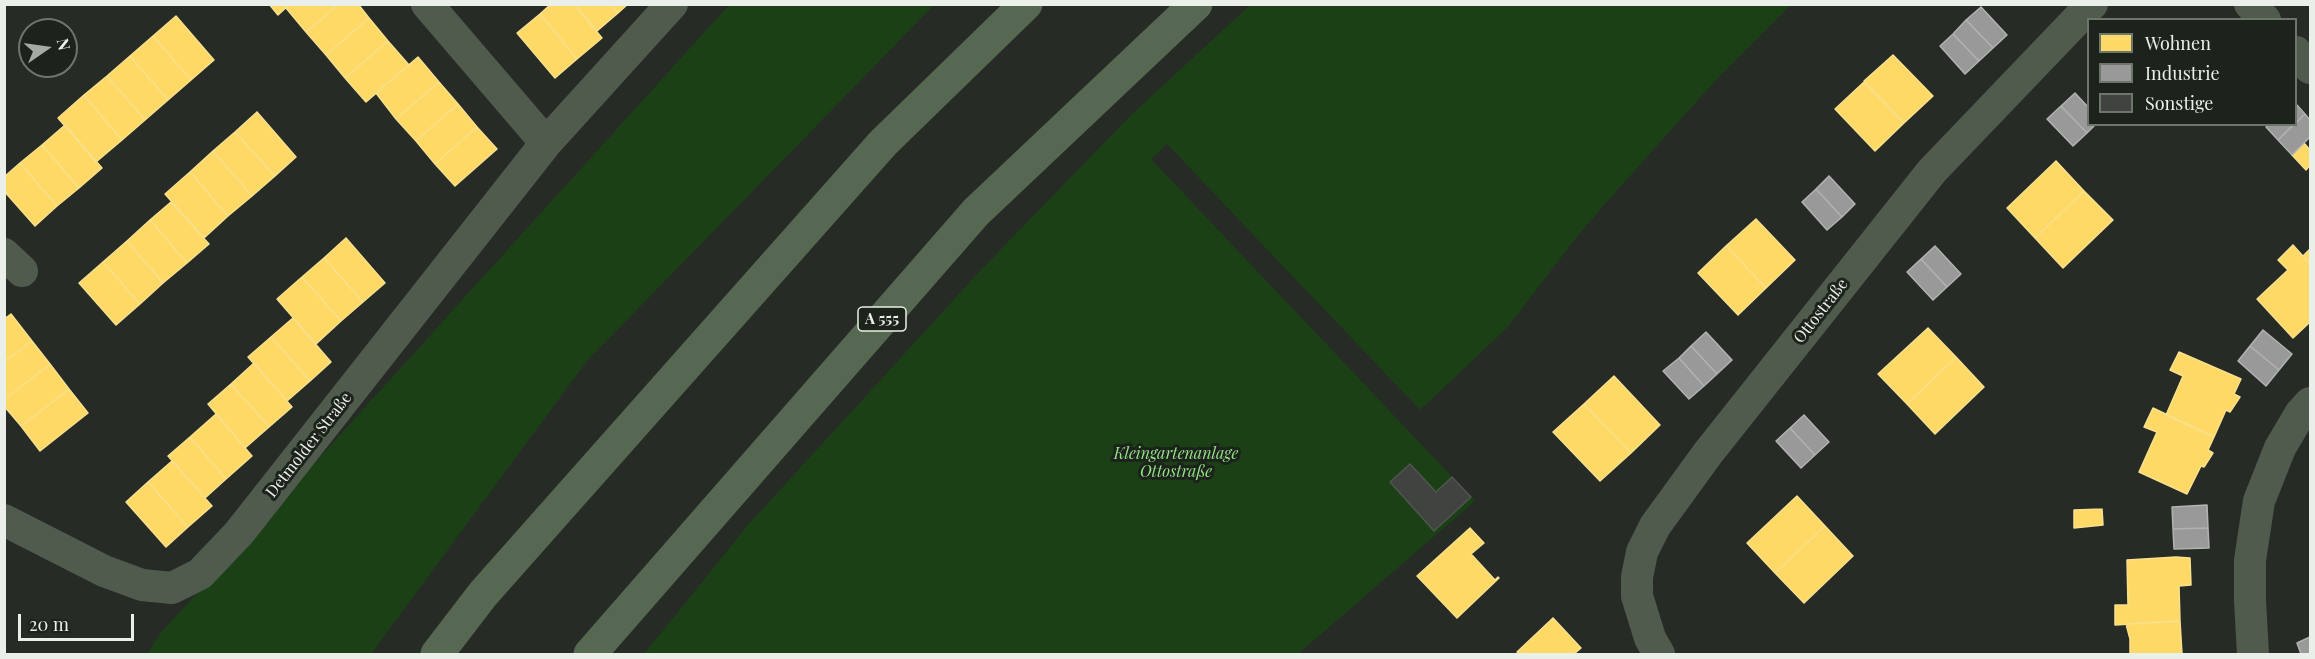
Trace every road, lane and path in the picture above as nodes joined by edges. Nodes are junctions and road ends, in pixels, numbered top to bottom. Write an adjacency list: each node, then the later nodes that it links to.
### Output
1 (427, 4): 10 (street)
2 (672, 4): 10 (street, Detmolder Straße)
3 (1026, 4): 13 (highway)
4 (1196, 4): 14 (highway, A 555)
5 (2092, 4): 15 (street, Ottostraße)
6 (2250, 4): 7 (street)
7 (2263, 18)
8 (2297, 54): 9 (street)
9 (2310, 68)
10 (546, 144): 12 (street, Detmolder Straße)
11 (2310, 403): 16 (street)
12 (4, 520)
13 (437, 654)
14 (590, 654)
15 (1659, 654)
16 (2253, 654)

